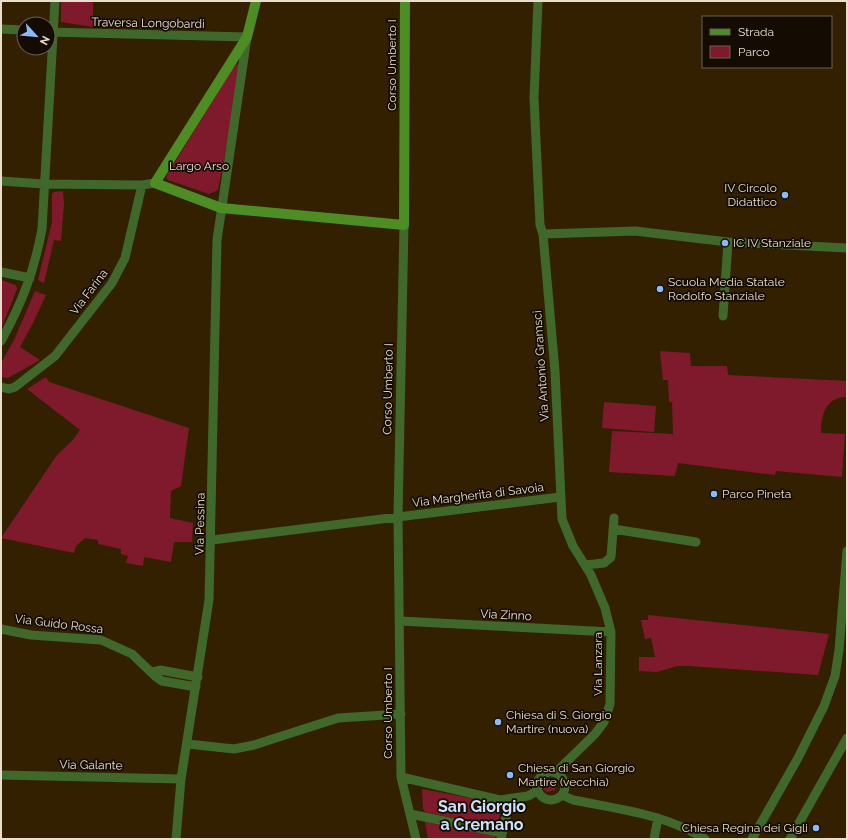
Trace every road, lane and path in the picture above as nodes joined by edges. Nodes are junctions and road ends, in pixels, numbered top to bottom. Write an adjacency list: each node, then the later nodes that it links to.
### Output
1 (55, 1): 5 (street)
2 (256, 1): 9 (main road)
3 (405, 1): 16 (main road, Corso Umberto I)
4 (538, 1): 17 (street, Via Antonio Gramsci)
5 (53, 16)
6 (1, 29): 7 (street)
7 (16, 30)
8 (56, 32): 9 (street, Traversa Longobardi)
9 (247, 37): 12 (main road); 15 (street)
10 (50, 56): 13 (street)
11 (1, 181): 13 (street)
12 (155, 183): 14 (street); 15 (main road)
13 (44, 184): 14 (street); 21 (street)
14 (142, 185): 24 (street, Via Farina)
15 (221, 208): 16 (main road); 31 (street, Via Pessina)
16 (404, 225): 28 (street, Corso Umberto I)
17 (543, 234): 18 (street); 27 (street, Via Antonio Gramsci)
18 (728, 242): 19 (street); 22 (street)
19 (847, 248)
20 (1, 272): 21 (street)
21 (30, 278): 23 (street)
22 (724, 316)
23 (1, 341)
24 (15, 387): 25 (street); 26 (street, Via Farina)
25 (1, 388)
26 (1, 394)
27 (560, 497): 28 (street, Via Margherita di Savoia); 34 (street, Via Lanzara)
28 (398, 516): 31 (street, Via Margherita di Savoia); 36 (street, Corso Umberto I)
29 (614, 518): 30 (street)
30 (613, 529): 32 (street); 34 (street)
31 (212, 540): 40 (street, Via Pessina)
32 (696, 542)
33 (847, 551): 35 (street)
34 (585, 565): 38 (street, Via Lanzara)
35 (846, 588): 59 (street)
36 (400, 621): 38 (street, Via Zinno); 42 (street, Corso Umberto I)
37 (1, 629): 39 (street, Via Guido Rossa)
38 (611, 632): 45 (street, Via Lanzara)
39 (152, 672): 40 (street); 41 (street, Via Guido Rossa)
40 (198, 677): 41 (street, Via Pessina)
41 (196, 687): 44 (street, Via Pessina)
42 (400, 714): 44 (street); 47 (street, Corso Umberto I)
43 (847, 738): 60 (street)
44 (188, 744): 48 (street, Via Pessina)
45 (555, 773): 49 (street); 50 (street)
46 (1, 775): 48 (street, Via Galante)
47 (401, 777): 51 (street); 52 (street, Corso Umberto I)
48 (181, 779): 56 (street, Via Pessina)
49 (537, 791): 50 (street); 51 (street)
50 (562, 795): 53 (street)
51 (510, 799): 54 (street)
52 (410, 814): 54 (street); 57 (street, Corso Umberto I)
53 (658, 818): 55 (street); 58 (street)
54 (502, 836)
55 (702, 838)
56 (176, 839)
57 (415, 839)
58 (654, 839)
59 (752, 839)
60 (790, 839)

